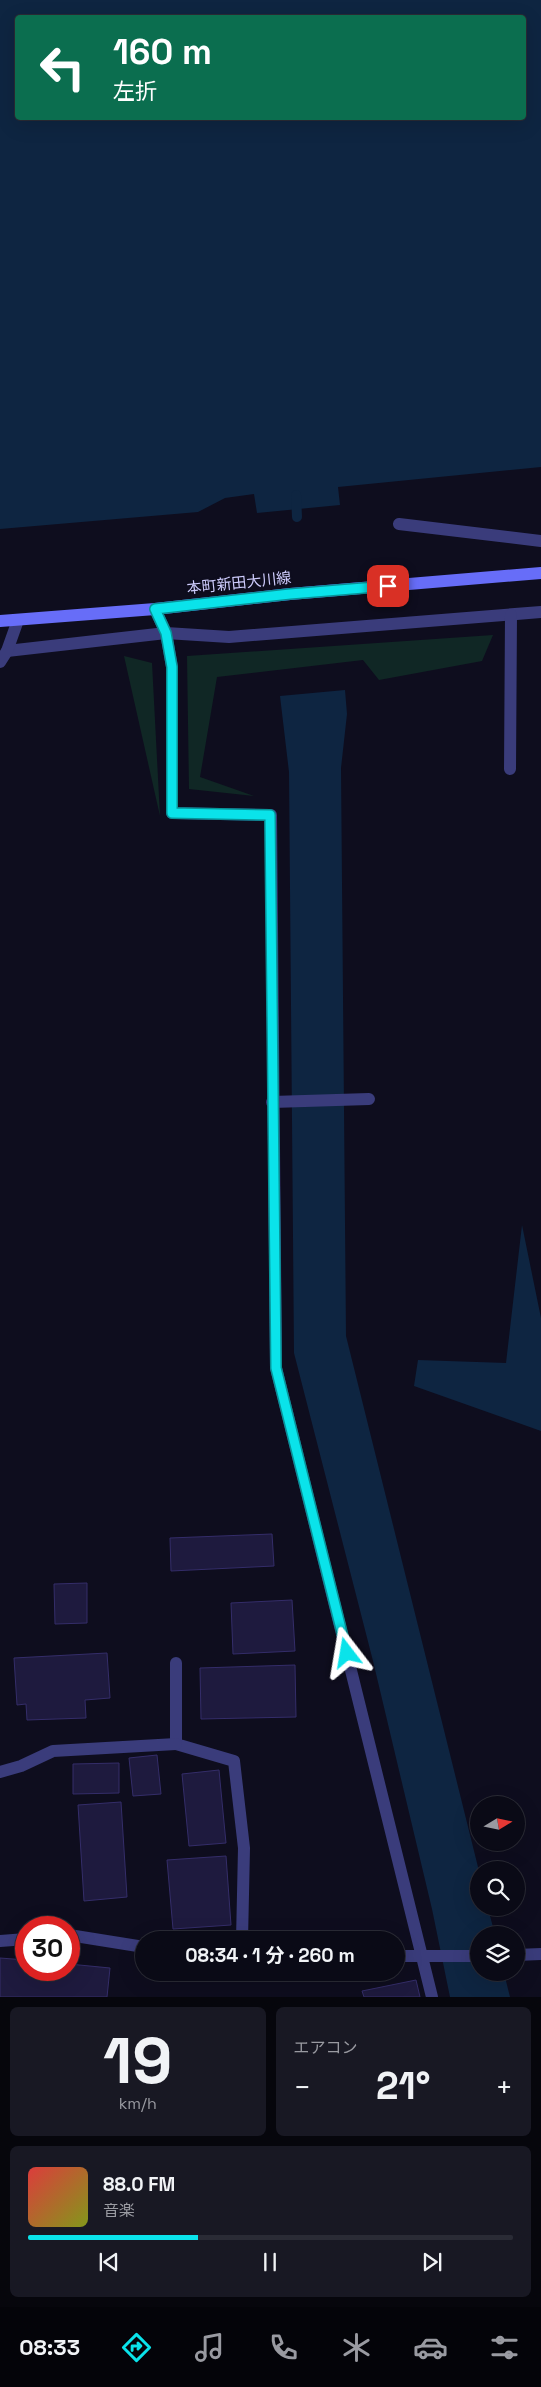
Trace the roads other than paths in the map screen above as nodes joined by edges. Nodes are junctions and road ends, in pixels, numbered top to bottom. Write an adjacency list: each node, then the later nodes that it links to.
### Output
1 (399, 524): 2 (street)
2 (541, 541)
3 (541, 573): 4 (main road, 本町新田大川線)
4 (155, 609): 7 (main road, 本町新田大川線); 9 (street)
5 (541, 612): 6 (street)
6 (511, 615): 9 (street); 11 (street)
7 (18, 620): 8 (main road, 本町新田大川線); 10 (street)
8 (0, 621)
9 (166, 633): 10 (street); 13 (street)
10 (2, 655)
11 (510, 769)
12 (369, 1099): 13 (street)
13 (272, 1102): 26 (street)
14 (176, 1663): 15 (street)
15 (176, 1744): 16 (street); 17 (street)
16 (0, 1772)
17 (242, 1931)
18 (80, 1937): 21 (street)
19 (15, 1940): 20 (street)
20 (0, 1942)
21 (135, 1946)
22 (541, 1954): 23 (street)
23 (525, 1955)
24 (405, 1956): 26 (street)
25 (470, 1956): 26 (street)
26 (423, 1957): 27 (street)
27 (432, 1997)

